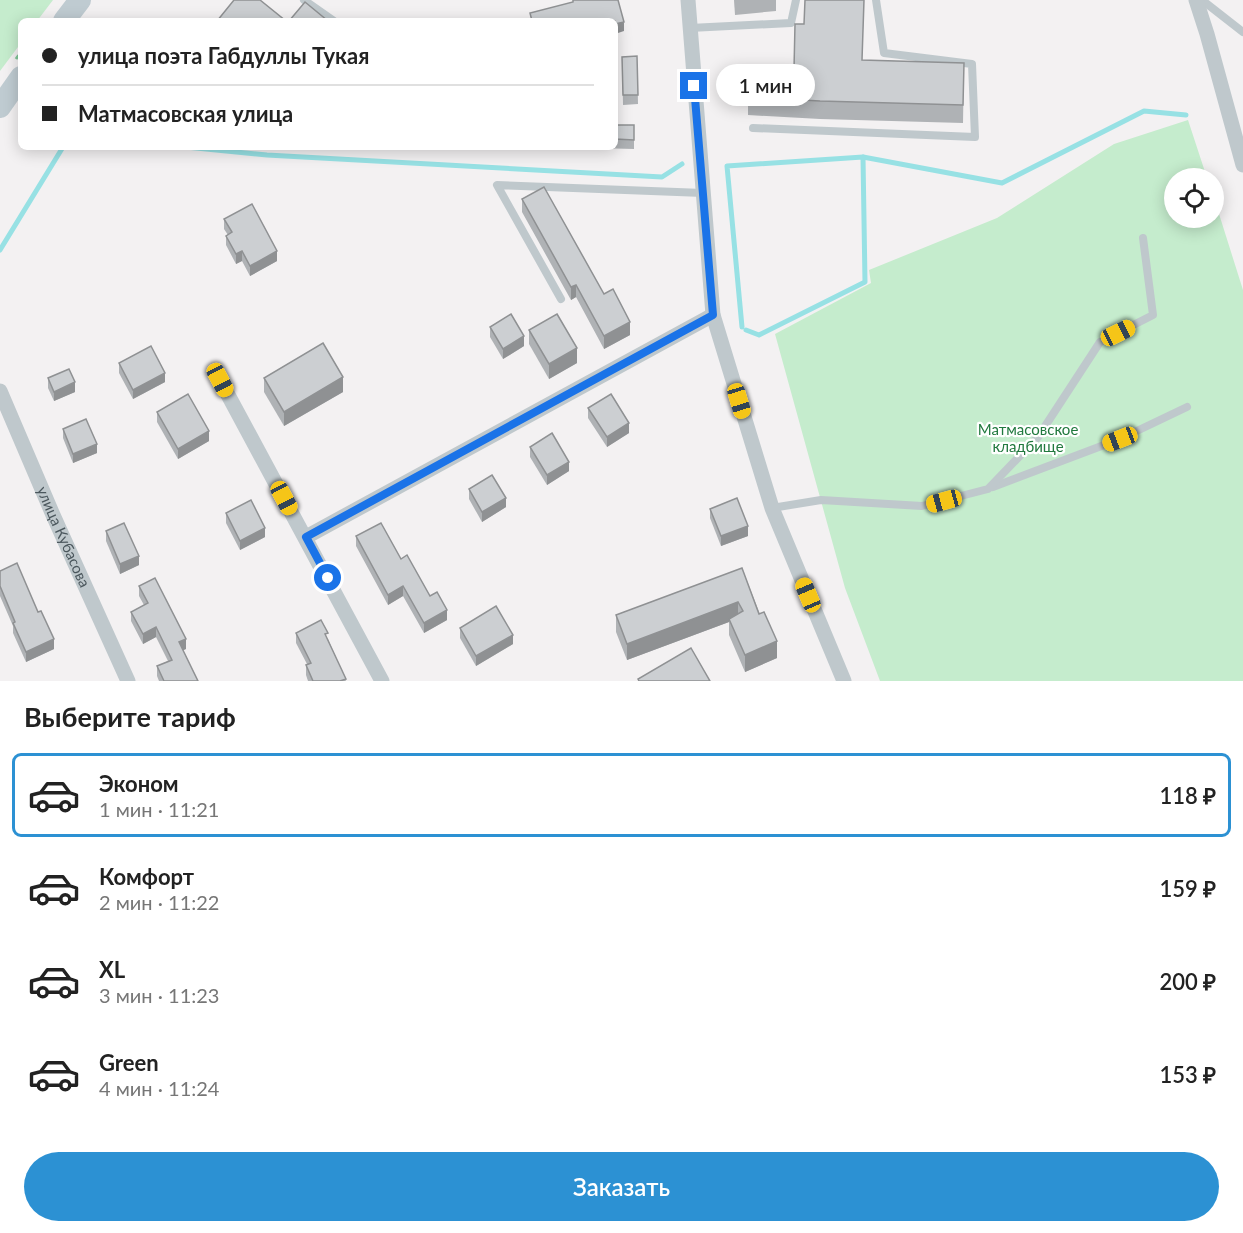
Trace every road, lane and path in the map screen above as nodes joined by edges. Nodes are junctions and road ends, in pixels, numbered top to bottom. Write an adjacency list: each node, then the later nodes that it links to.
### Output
1 (80, 0): 8 (main road)
2 (304, 0): 9 (lane)
3 (688, 0): 10 (street)
4 (796, 0): 10 (lane)
5 (876, 0): 12 (lane)
6 (1196, 0): 13 (street)
7 (1202, 0): 11 (lane)
8 (66, 18)
9 (330, 18)
10 (690, 28): 14 (street)
11 (1243, 32)
12 (753, 128)
13 (1243, 165)
14 (703, 193): 16 (lane); 17 (street)
15 (1143, 238): 21 (lane)
16 (561, 299)
17 (713, 315): 22 (street); 23 (street)
18 (220, 380): 23 (street)
19 (0, 391): 24 (street, улица Кубасова)
20 (1187, 406): 21 (lane)
21 (988, 489): 22 (lane)
22 (772, 508): 26 (street)
23 (306, 537): 25 (street)
24 (128, 681)
25 (382, 681)
26 (844, 681)

